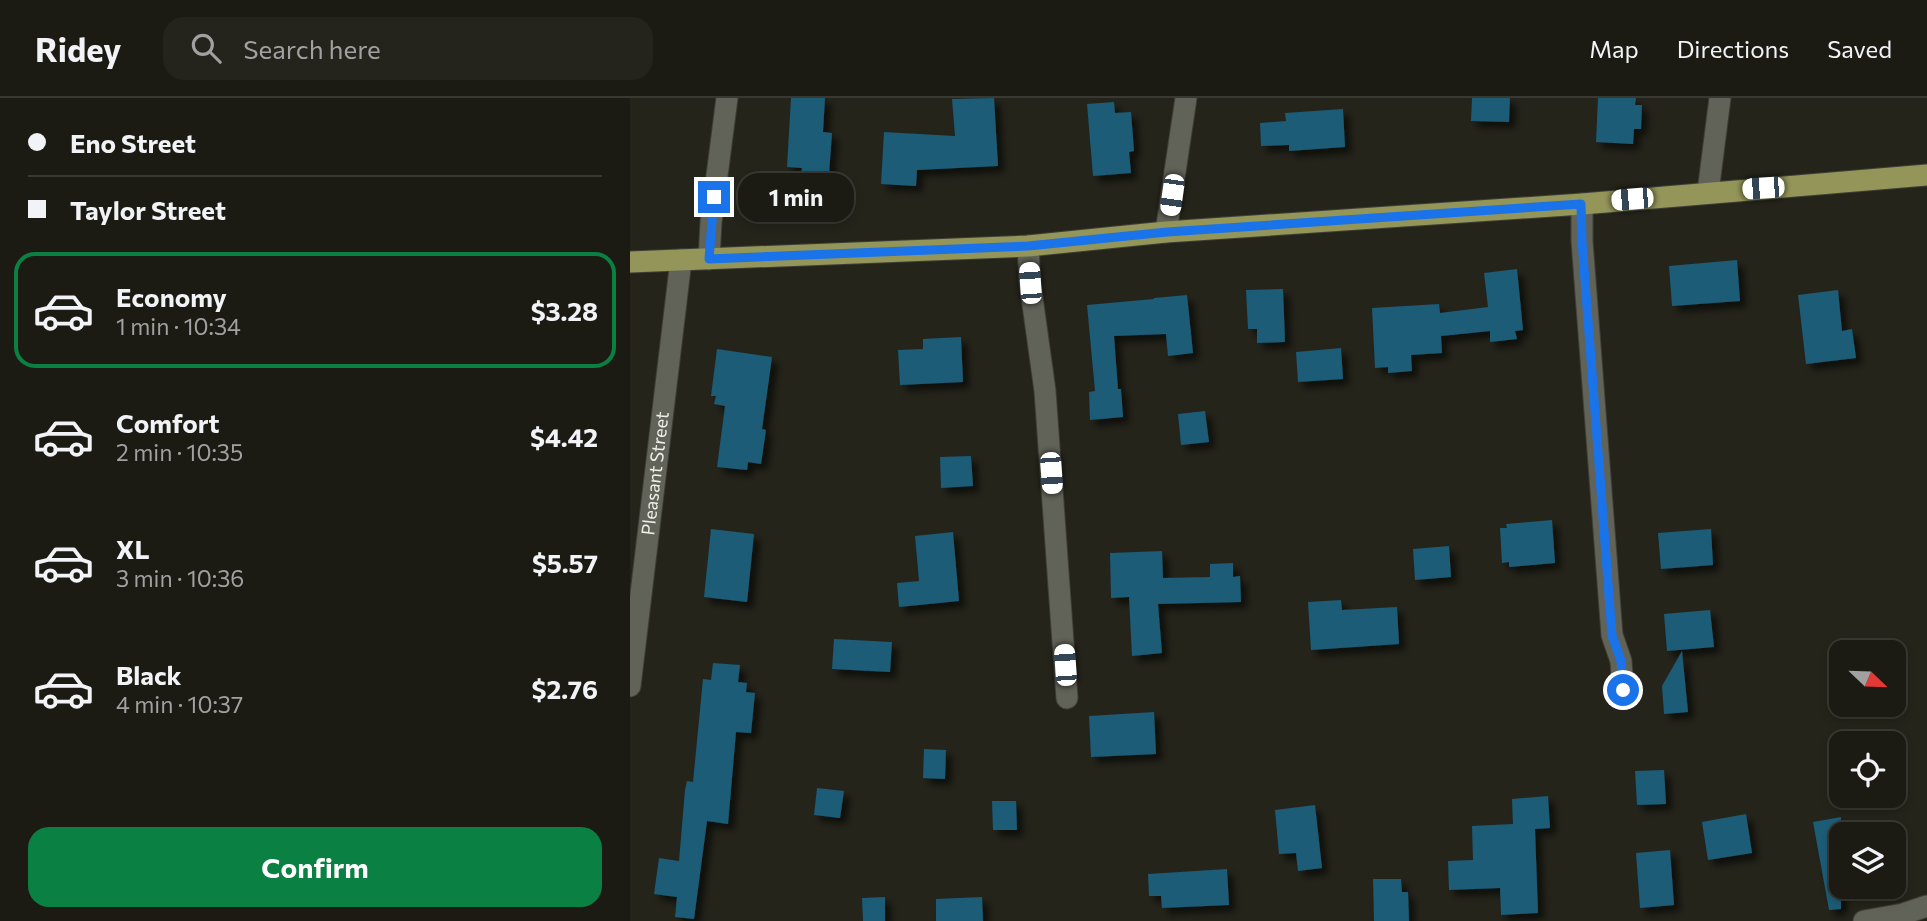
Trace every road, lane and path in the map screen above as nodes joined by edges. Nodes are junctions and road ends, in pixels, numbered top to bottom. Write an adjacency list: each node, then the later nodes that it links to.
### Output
1 (727, 98): 9 (street)
2 (1186, 98): 7 (street)
3 (1720, 98): 5 (street)
4 (1927, 175): 5 (main road)
5 (1709, 192): 6 (main road)
6 (1581, 204): 7 (main road); 13 (street)
7 (1167, 232): 8 (main road)
8 (1028, 246): 9 (main road); 14 (street)
9 (709, 259): 10 (main road)
10 (681, 260): 11 (main road); 12 (street, Pleasant Street)
11 (630, 262)
12 (630, 686)
13 (1623, 690)
14 (1067, 698)
15 (1927, 906): 16 (street)
16 (1903, 918): 17 (street)
17 (1864, 921)

